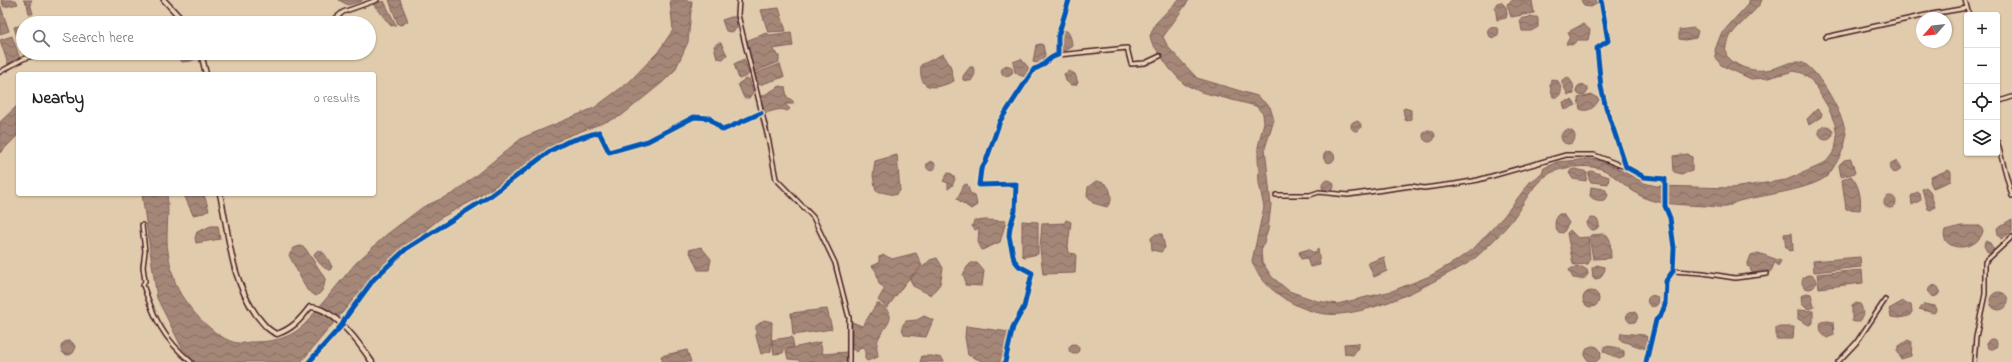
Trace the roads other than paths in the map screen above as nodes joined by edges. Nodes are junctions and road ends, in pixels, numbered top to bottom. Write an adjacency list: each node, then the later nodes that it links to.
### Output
1 (164, 0): 9 (street)
2 (377, 0): 10 (street)
3 (739, 0): 20 (street)
4 (1069, 0): 12 (street)
5 (1601, 0): 22 (street)
6 (1965, 0): 7 (street)
7 (1967, 8): 8 (street); 11 (street)
8 (1968, 12)
9 (179, 16)
10 (339, 16)
11 (1826, 37)
12 (1058, 55): 13 (street); 36 (street)
13 (1160, 56)
14 (21, 60): 16 (street)
15 (203, 60): 17 (street)
16 (0, 72)
17 (206, 72)
18 (2012, 97): 19 (street)
19 (2000, 101)
20 (761, 112): 31 (street); 35 (street)
21 (2000, 153): 25 (street)
22 (1626, 167): 23 (street); 28 (street)
23 (1276, 195)
24 (220, 196): 31 (street)
25 (2012, 196)
26 (142, 226): 32 (street)
27 (2012, 237): 39 (street)
28 (1673, 271): 29 (street); 37 (street)
29 (1767, 274)
30 (1885, 300): 38 (street)
31 (341, 324): 33 (street); 34 (street)
32 (191, 362)
33 (309, 362)
34 (372, 362)
35 (849, 362)
36 (1005, 362)
37 (1646, 362)
38 (1838, 362)
39 (1974, 362)

